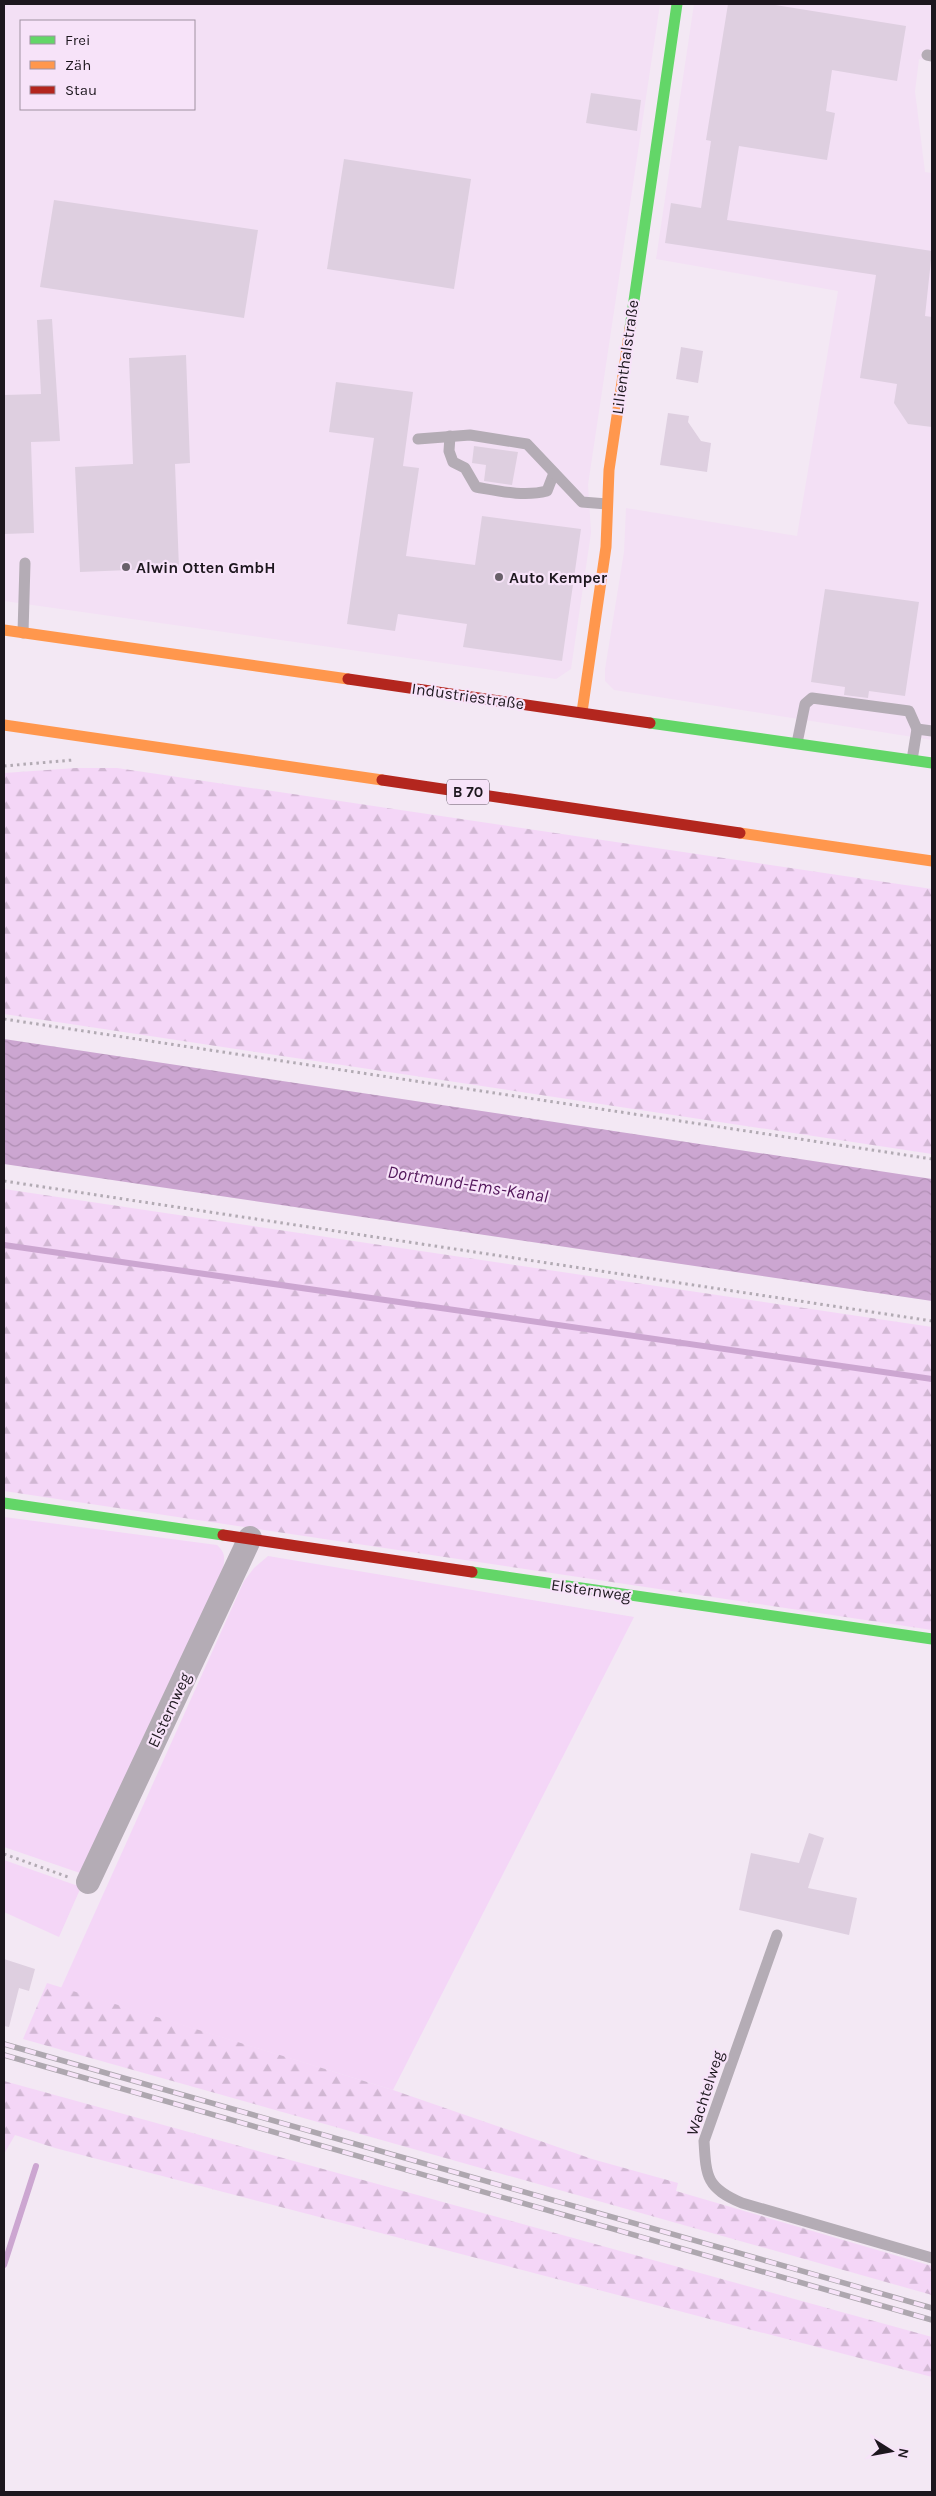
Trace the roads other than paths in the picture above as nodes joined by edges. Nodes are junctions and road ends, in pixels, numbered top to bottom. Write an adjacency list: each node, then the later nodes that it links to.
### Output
1 (677, 4): 5 (street, Lilienthalstraße)
2 (450, 436): 3 (lane); 4 (lane); 4 (lane)
3 (418, 439)
4 (554, 473): 5 (lane)
5 (608, 504): 9 (street, Lilienthalstraße)
6 (24, 563): 8 (lane)
7 (4, 630): 8 (street, Industriestraße)
8 (23, 633): 9 (street, Industriestraße)
9 (582, 712): 13 (street, Industriestraße)
10 (4, 725): 16 (street, B 70)
11 (917, 729): 12 (lane); 13 (lane); 14 (lane)
12 (932, 731)
13 (797, 743): 14 (street, Industriestraße)
14 (912, 760): 15 (street, Industriestraße)
15 (932, 763)
16 (932, 861)
17 (4, 1504): 18 (street, Elsternweg)
18 (250, 1538): 19 (street, Elsternweg); 20 (street, Elsternweg)
19 (932, 1639)
20 (88, 1882)
21 (777, 1935): 22 (lane, Wachtelweg)
22 (932, 2258)

